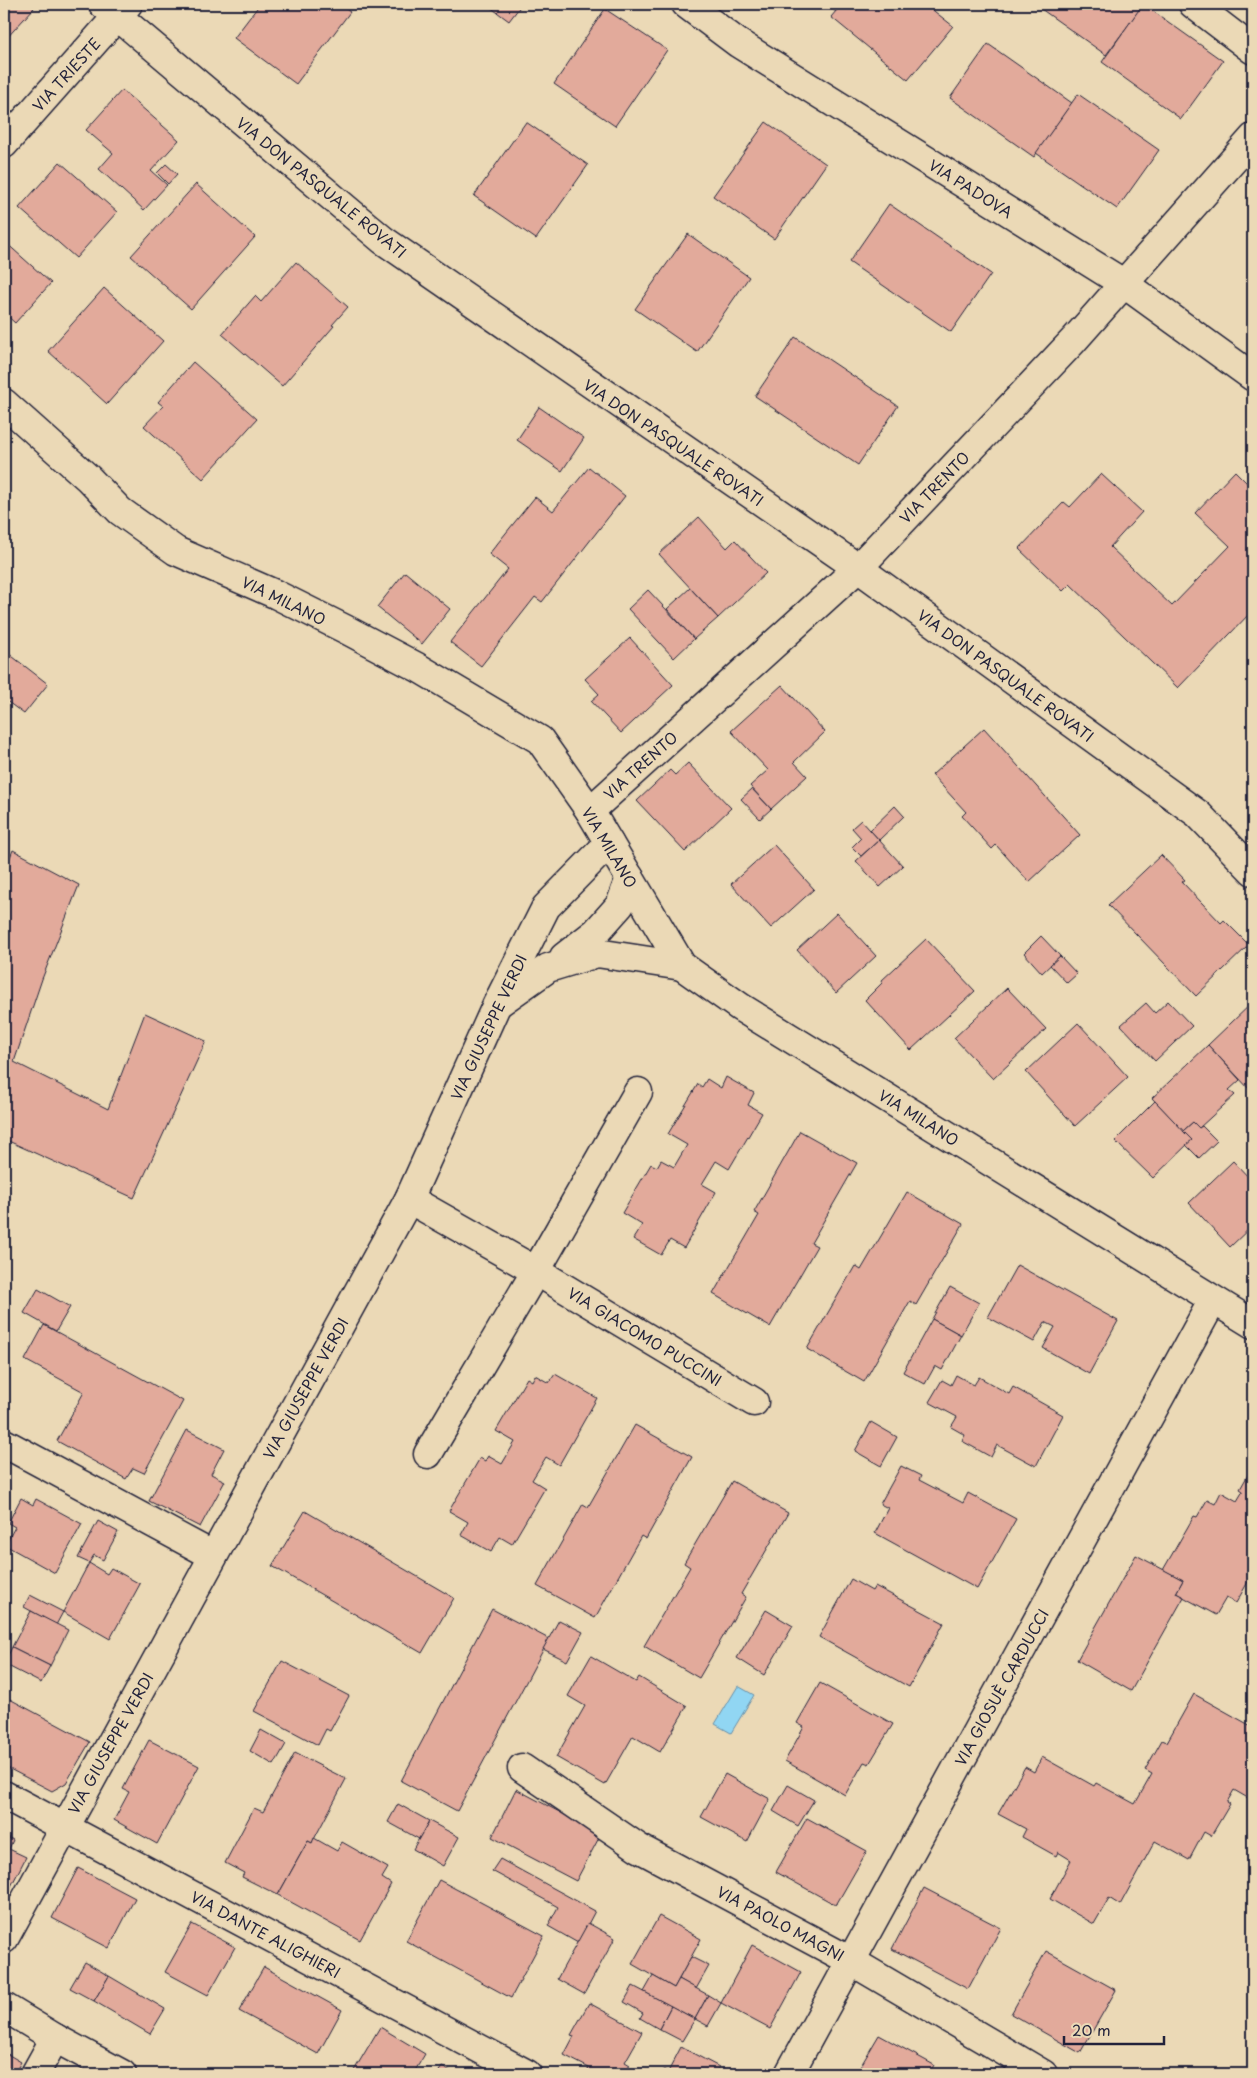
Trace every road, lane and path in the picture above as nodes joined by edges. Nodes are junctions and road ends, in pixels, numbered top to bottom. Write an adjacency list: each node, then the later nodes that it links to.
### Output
1 (686, 4): 7 (street, VIA PADOVA)
2 (1194, 4): 4 (street)
3 (116, 8): 6 (street, VIA TRIESTE); 10 (street, VIA DON PASQUALE ROVATI)
4 (1253, 50)
5 (1253, 138): 7 (street, VIA TRENTO)
6 (4, 144)
7 (1123, 283): 8 (street, VIA PADOVA); 10 (street, VIA TRENTO)
8 (1253, 376)
9 (4, 403): 11 (street, VIA MILANO)
10 (858, 568): 11 (street, VIA TRENTO); 13 (street, VIA DON PASQUALE ROVATI)
11 (590, 811): 12 (street, VIA MILANO)
12 (608, 843): 14 (street, VIA MILANO); 17 (street, VIA GIUSEPPE VERDI)
13 (1253, 871)
14 (630, 878): 15 (street); 16 (street, VIA MILANO)
15 (554, 966): 16 (street); 17 (street)
16 (682, 966): 21 (street, VIA MILANO)
17 (497, 1004): 19 (street, VIA GIUSEPPE VERDI)
18 (638, 1092): 20 (street)
19 (409, 1199): 20 (street, VIA GIACOMO PUCCINI); 26 (street, VIA GIUSEPPE VERDI)
20 (536, 1271): 23 (street, VIA GIACOMO PUCCINI); 25 (street)
21 (1213, 1300): 22 (street, VIA MILANO); 31 (street, VIA GIOSUÈ CARDUCCI)
22 (1253, 1324)
23 (754, 1402)
24 (4, 1443): 26 (street)
25 (428, 1454)
26 (212, 1555): 29 (street, VIA GIUSEPPE VERDI)
27 (522, 1768): 31 (street, VIA PAOLO MAGNI)
28 (4, 1795): 29 (street, VIA DANTE ALIGHIERI)
29 (64, 1827): 30 (street, VIA GIUSEPPE VERDI); 36 (street, VIA DANTE ALIGHIERI)
30 (4, 1939)
31 (851, 1961): 37 (street, VIA GIOSUÈ CARDUCCI); 38 (street, VIA PAOLO MAGNI)
32 (4, 2008): 33 (street)
33 (55, 2038): 34 (street); 35 (street)
34 (35, 2074)
35 (122, 2074)
36 (527, 2074)
37 (789, 2074)
38 (1043, 2074)

